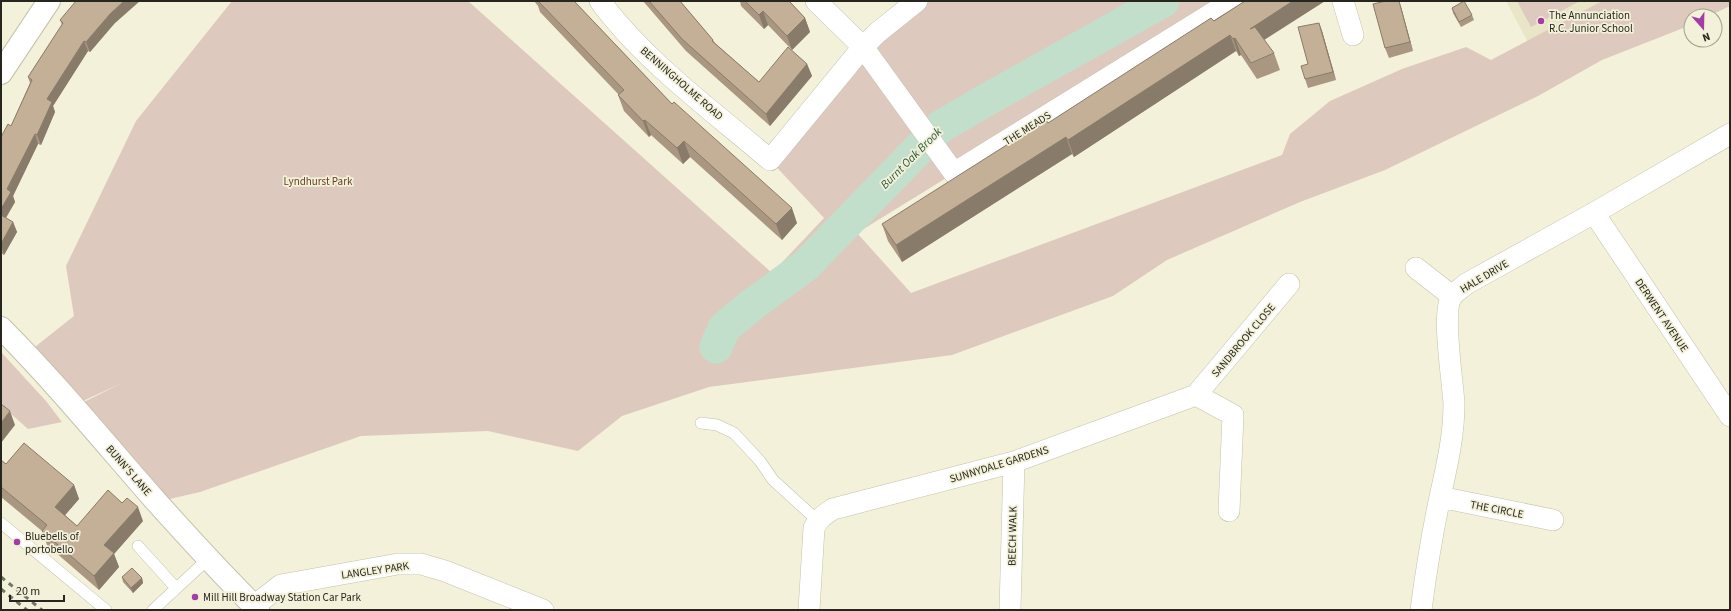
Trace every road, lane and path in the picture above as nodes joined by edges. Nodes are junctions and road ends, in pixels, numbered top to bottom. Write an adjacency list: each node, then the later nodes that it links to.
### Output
1 (49, 1): 9 (street)
2 (600, 1): 8 (street, BENNINGHOLME ROAD)
3 (816, 1): 8 (street)
4 (916, 1): 8 (street)
5 (1232, 1): 8 (street, THE MEADS)
6 (1343, 1): 7 (street)
7 (1353, 35)
8 (863, 46)
9 (1, 73)
10 (1730, 134): 11 (street, HALE DRIVE)
11 (1594, 213): 14 (street, HALE DRIVE); 17 (street, DERWENT AVENUE)
12 (1416, 268): 14 (street)
13 (1289, 284): 16 (street, SANDBROOK CLOSE)
14 (1452, 296): 20 (street, HALE DRIVE)
15 (1, 328): 26 (street, BUNN'S LANE)
16 (1196, 395): 19 (street, SUNNYDALE GARDENS); 21 (street)
17 (1730, 416)
18 (701, 423): 24 (lane)
19 (1014, 462): 24 (street, SUNNYDALE GARDENS); 33 (street, BEECH WALK)
20 (1440, 497): 22 (street, THE CIRCLE); 34 (street, HALE DRIVE)
21 (1229, 511)
22 (1553, 520)
23 (1, 523): 29 (lane)
24 (815, 529): 32 (street)
25 (138, 546): 27 (lane)
26 (209, 558): 27 (lane); 28 (street, BUNN'S LANE)
27 (176, 588): 30 (lane)
28 (256, 608): 31 (street, LANGLEY PARK)
29 (106, 610)
30 (153, 610)
31 (543, 610)
32 (809, 610)
33 (1010, 610)
34 (1421, 610)

